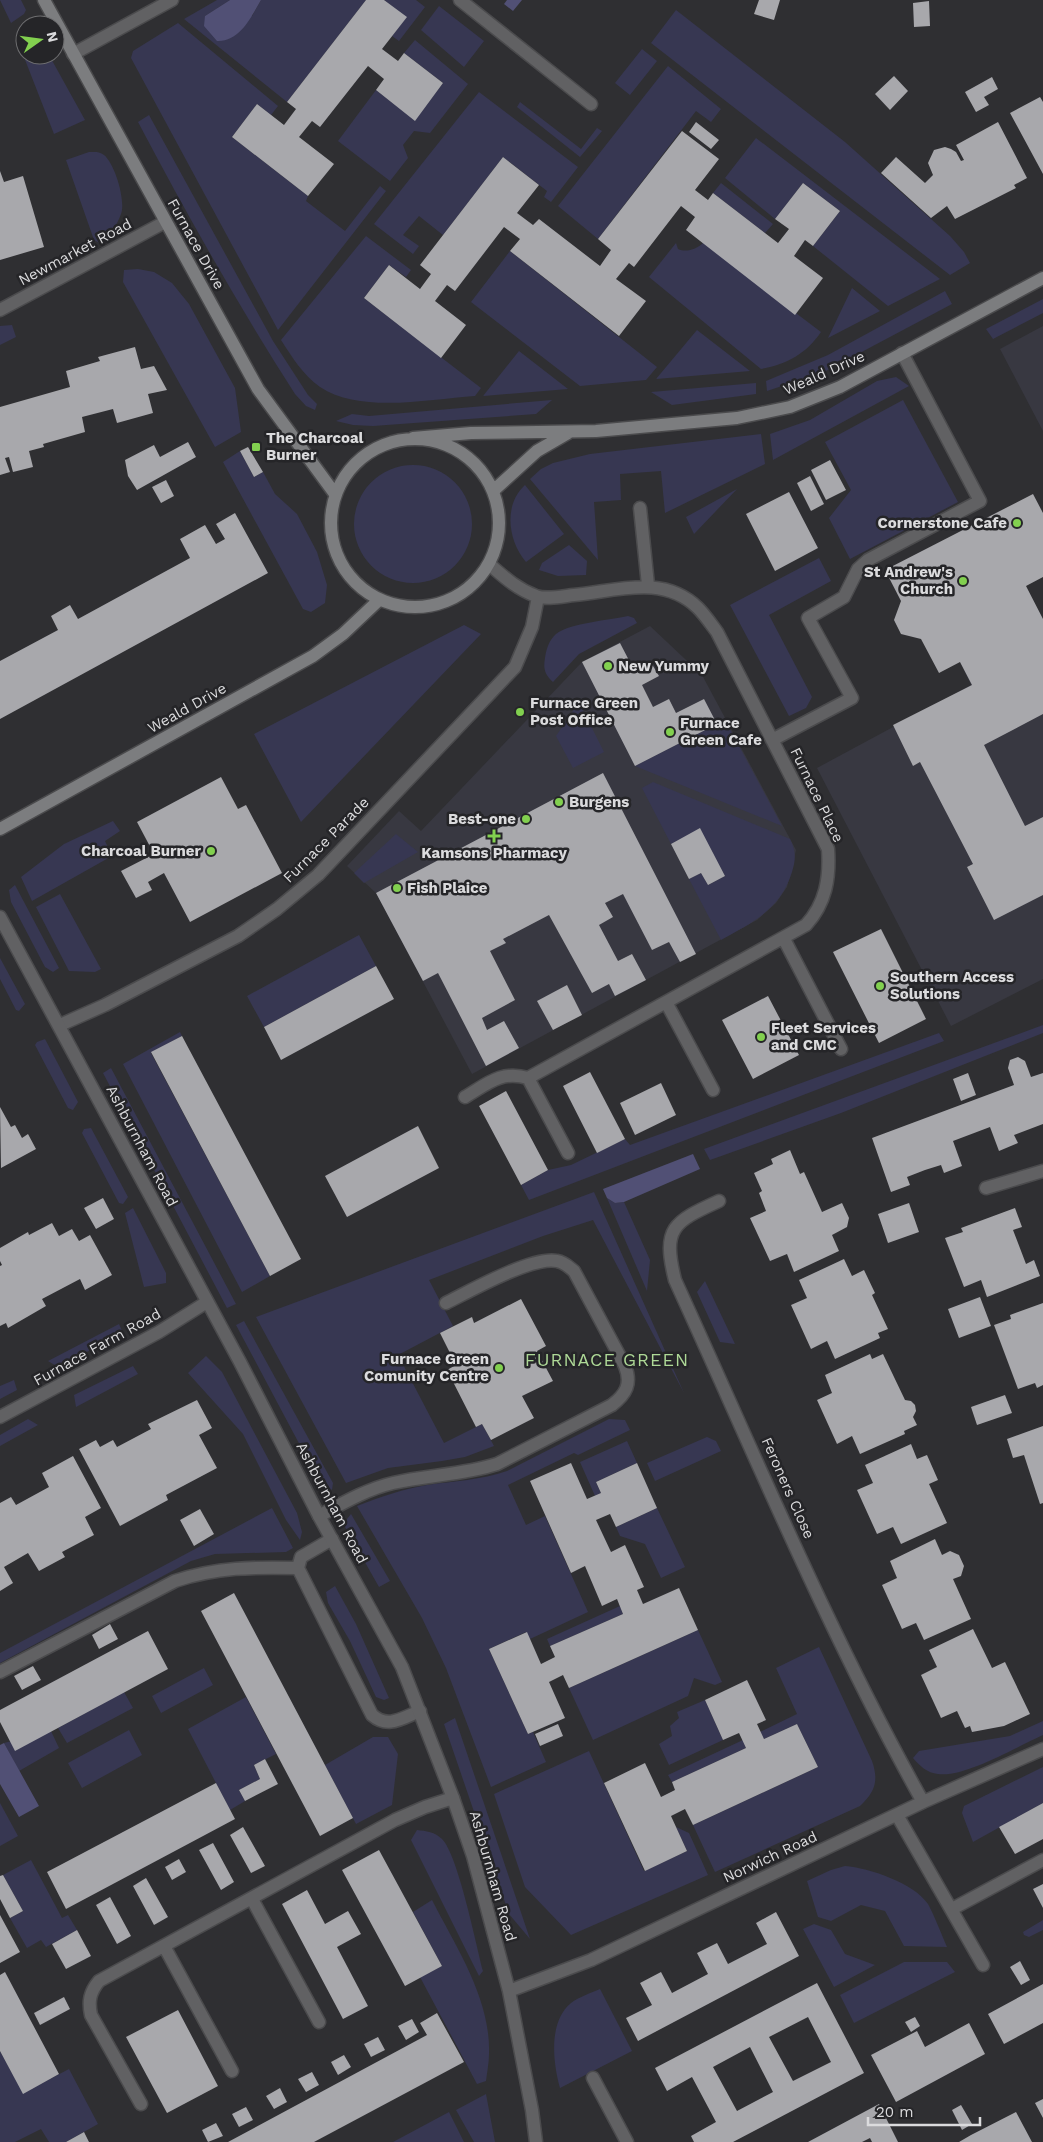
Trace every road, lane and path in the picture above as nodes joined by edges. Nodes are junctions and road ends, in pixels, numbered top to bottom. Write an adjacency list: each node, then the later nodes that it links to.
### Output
1 (44, 0): 4 (street, Furnace Drive)
2 (172, 0): 4 (street)
3 (460, 0): 5 (street)
4 (73, 54): 6 (street, Furnace Drive)
5 (591, 104)
6 (165, 222): 8 (street, Newmarket Road); 13 (street, Furnace Drive)
7 (1043, 278): 9 (street, Weald Drive)
8 (0, 310)
9 (902, 353): 10 (street, Weald Drive); 19 (street)
10 (568, 433): 11 (street, Weald Drive); 12 (street, Weald Drive)
11 (413, 438): 12 (street); 13 (street)
12 (493, 491): 15 (street)
13 (336, 494): 18 (street)
14 (640, 508): 16 (street)
15 (489, 564): 17 (street, Furnace Place); 18 (street)
16 (648, 586): 17 (street, Furnace Place); 19 (street, Furnace Place)
17 (538, 597): 24 (street, Furnace Parade)
18 (379, 600): 20 (street, Weald Drive)
19 (772, 740): 22 (street, Furnace Place)
20 (0, 829)
21 (0, 918): 24 (street, Ashburnham Road)
22 (784, 939): 23 (street, Furnace Place); 25 (street)
23 (666, 1002): 26 (street, Furnace Place); 27 (street)
24 (60, 1025): 33 (street, Ashburnham Road)
25 (841, 1049)
26 (528, 1078): 28 (street); 29 (street)
27 (713, 1090)
28 (465, 1097)
29 (568, 1153)
30 (1043, 1171): 31 (street)
31 (986, 1188)
32 (719, 1201): 43 (street, Feroners Close)
33 (208, 1302): 35 (street, Furnace Farm Road); 36 (street, Ashburnham Road)
34 (446, 1303): 36 (street)
35 (0, 1417)
36 (319, 1516): 37 (street, Ashburnham Road)
37 (332, 1539): 38 (street); 40 (street, Ashburnham Road)
38 (298, 1568): 39 (street); 40 (street)
39 (0, 1672)
40 (420, 1711): 42 (street, Ashburnham Road)
41 (1043, 1749): 43 (street, Norwich Road)
42 (453, 1798): 46 (street); 50 (street, Ashburnham Road)
43 (923, 1802): 44 (street, Norwich Road)
44 (897, 1815): 47 (street); 50 (street, Norwich Road)
45 (1043, 1860): 47 (street)
46 (252, 1899): 48 (street); 51 (street)
47 (952, 1909): 49 (street)
48 (164, 1946): 52 (street); 54 (street)
49 (983, 1965)
50 (509, 1991): 55 (street, Ashburnham Road)
51 (319, 2022)
52 (232, 2071)
53 (594, 2078): 56 (street)
54 (141, 2104)
55 (536, 2142)
56 (627, 2142)

